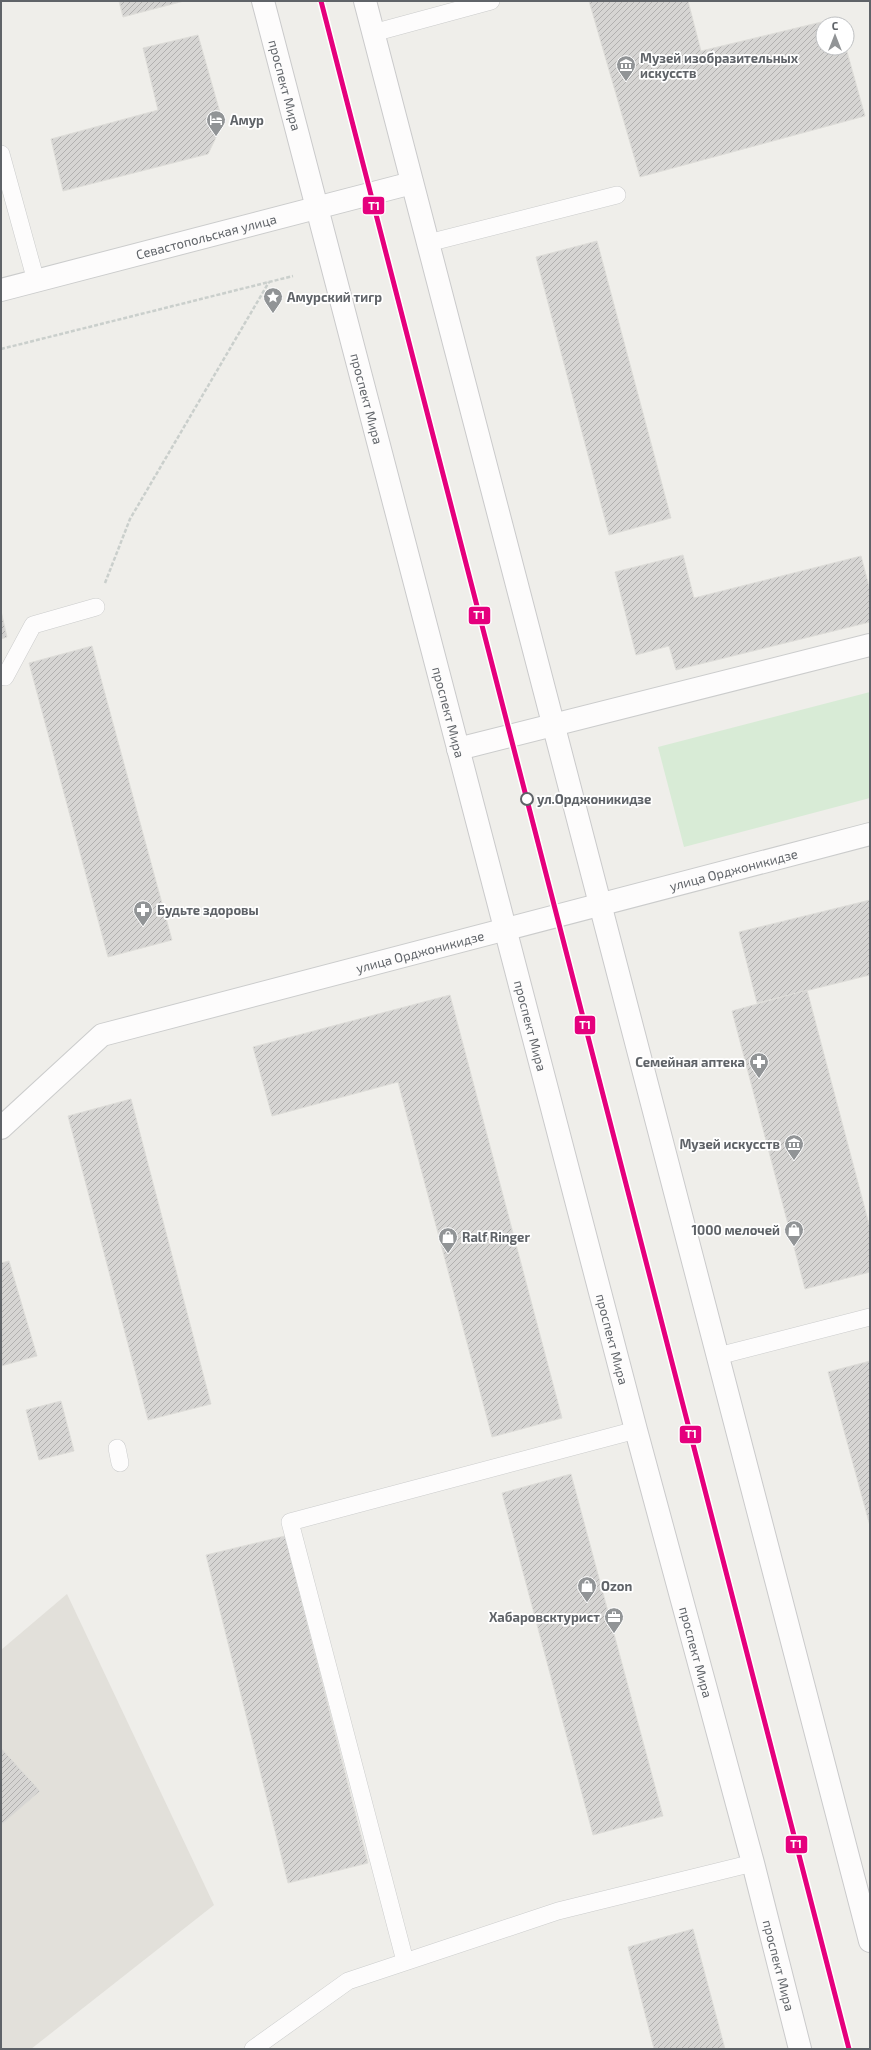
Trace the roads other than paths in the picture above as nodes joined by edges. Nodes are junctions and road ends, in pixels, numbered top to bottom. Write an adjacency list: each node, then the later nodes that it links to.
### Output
1 (263, 1): 8 (main road, проспект Мира)
2 (365, 1): 4 (main road)
3 (491, 1): 4 (lane)
4 (373, 33): 6 (main road)
5 (1, 154): 10 (lane)
6 (412, 183): 8 (main road, Севастопольская улица); 9 (main road)
7 (617, 194): 9 (lane)
8 (317, 208): 10 (main road, Севастопольская улица); 16 (main road, проспект Мира)
9 (428, 243): 15 (main road)
10 (36, 281): 11 (main road, Севастопольская улица)
11 (1, 290)
12 (96, 607): 14 (lane)
13 (870, 645): 15 (main road)
14 (5, 677)
15 (554, 725): 16 (main road); 18 (main road)
16 (458, 749): 19 (main road, проспект Мира)
17 (870, 834): 18 (main road, улица Орджоникидзе)
18 (601, 904): 19 (main road, улица Орджоникидзе); 22 (main road)
19 (506, 928): 20 (main road, улица Орджоникидзе); 23 (main road, проспект Мира)
20 (1, 1128)
21 (870, 1317): 22 (lane)
22 (718, 1356): 25 (main road)
23 (636, 1430): 24 (main road, проспект Мира); 27 (lane)
24 (753, 1864): 27 (lane); 29 (main road, проспект Мира)
25 (864, 1894): 26 (main road)
26 (870, 1941)
27 (405, 1961): 28 (lane)
28 (253, 2049)
29 (800, 2049)

